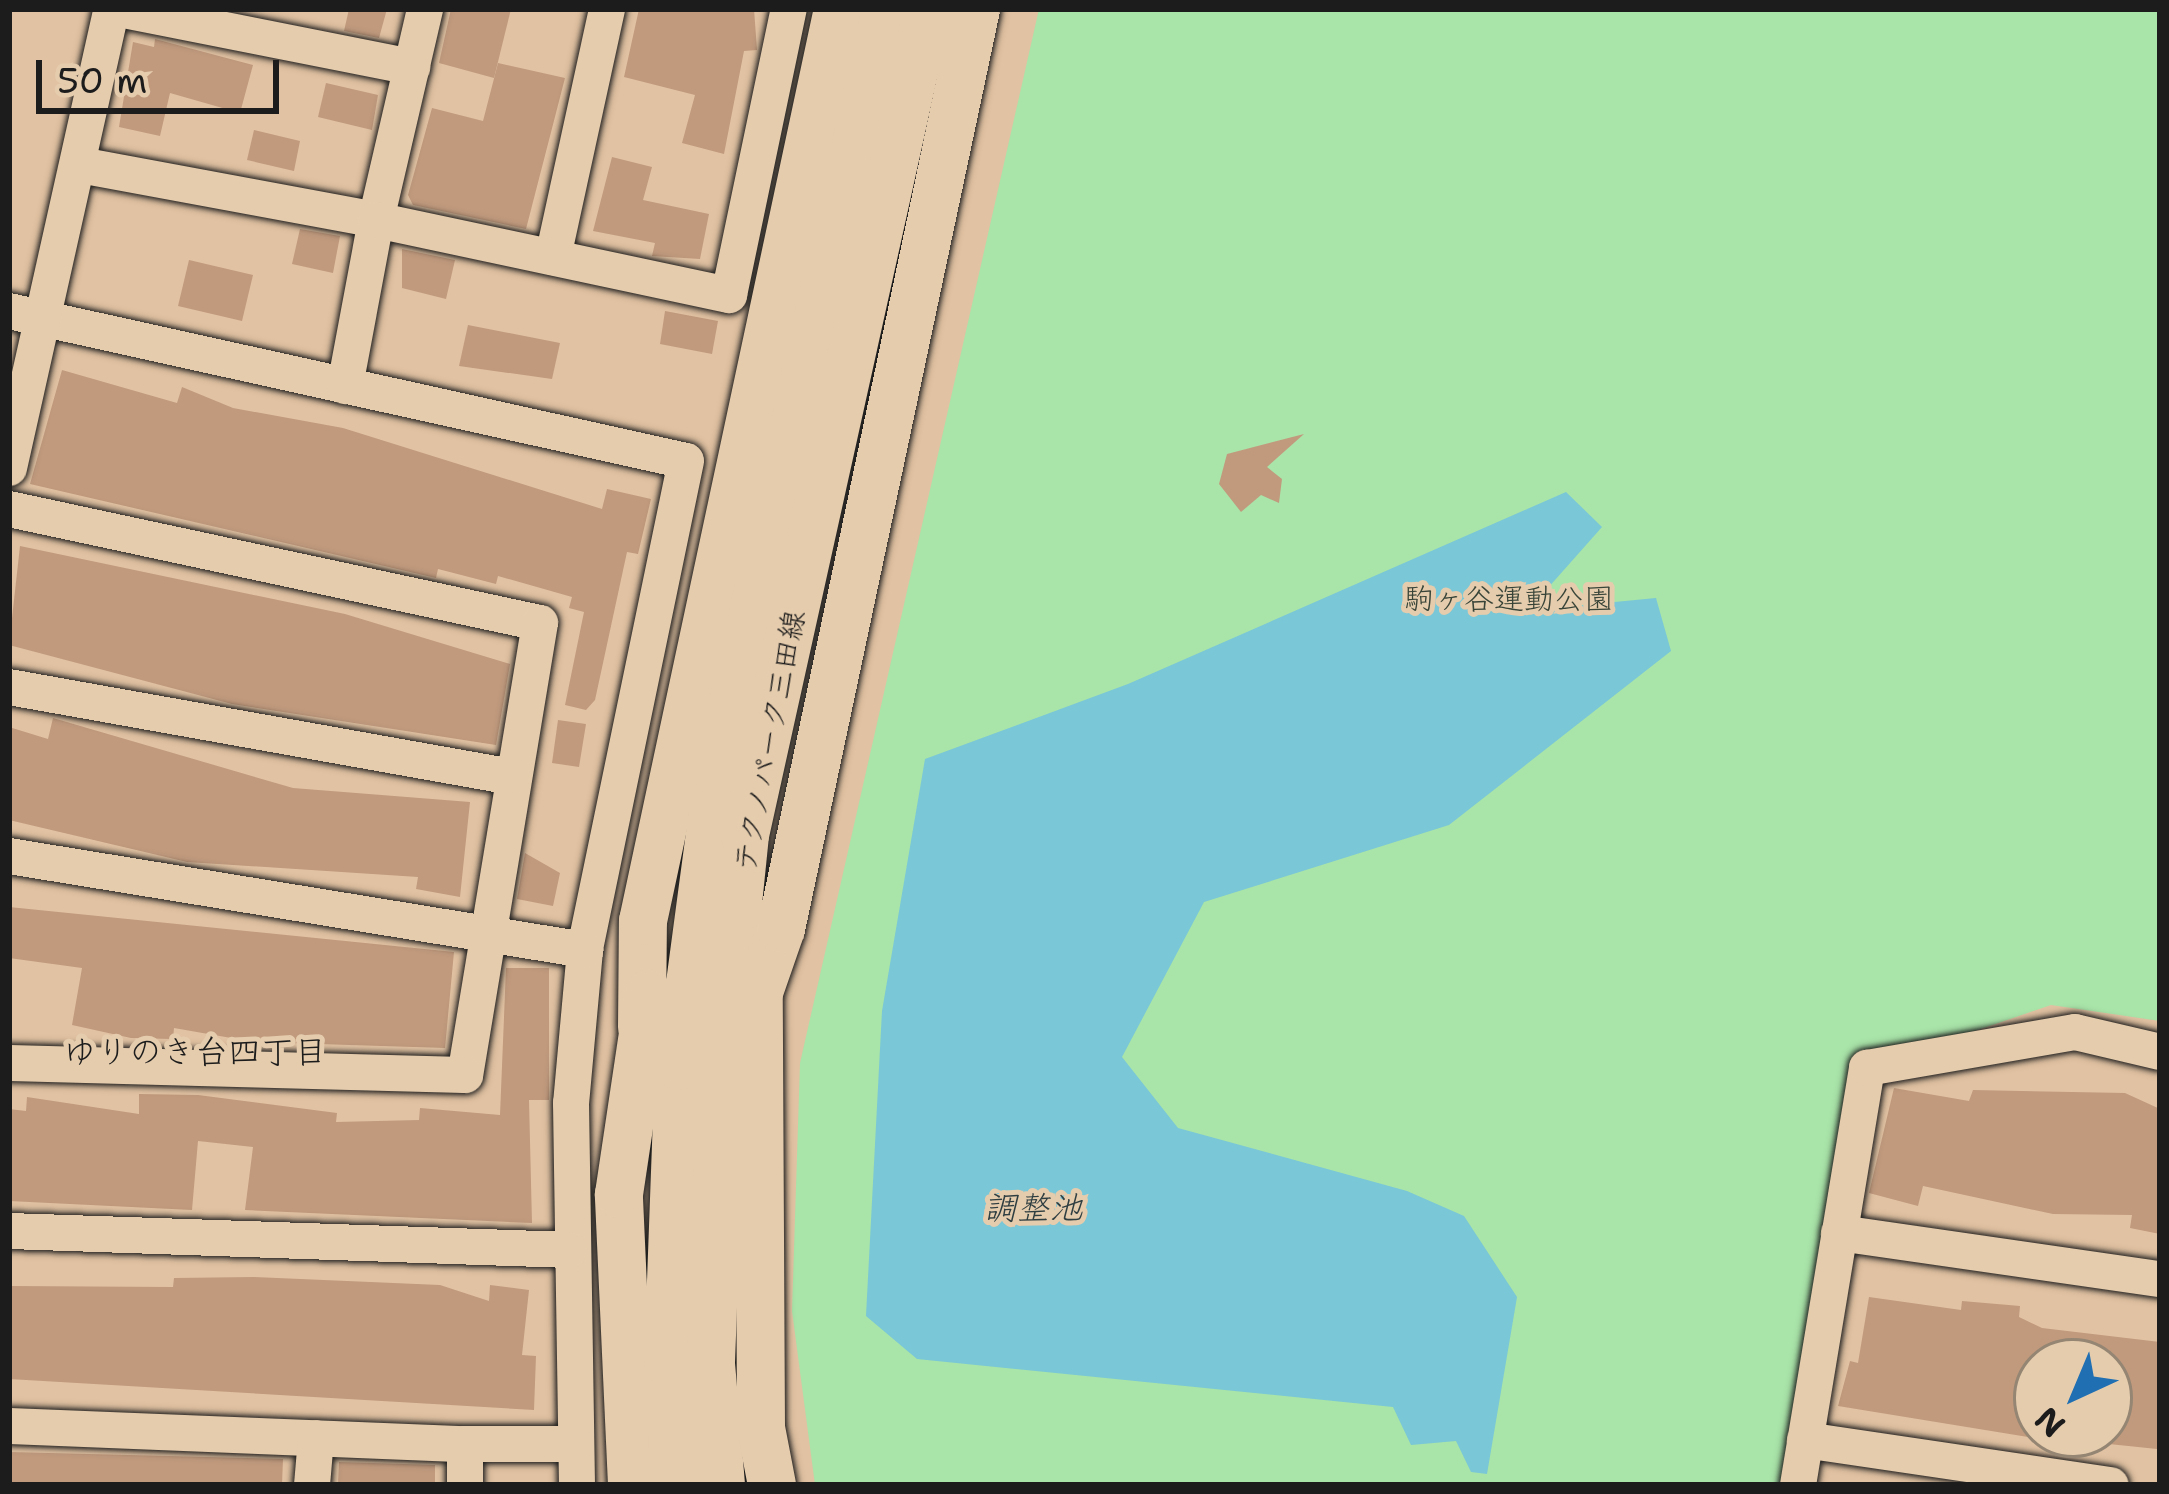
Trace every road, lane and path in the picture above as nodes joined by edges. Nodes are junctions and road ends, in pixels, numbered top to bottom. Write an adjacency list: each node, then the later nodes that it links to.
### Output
1 (116, 9): 11 (street); 13 (street)
2 (425, 9): 11 (street)
3 (607, 9): 15 (street)
4 (790, 9): 15 (street)
5 (838, 9): 29 (main road)
6 (863, 9): 12 (main road)
7 (886, 9): 12 (main road, テクノパーク三田線)
8 (928, 9): 12 (main road, テクノパーク三田線)
9 (942, 9): 12 (main road)
10 (976, 9): 28 (main road)
11 (412, 68): 14 (street)
12 (887, 107): 21 (main road, テクノパーク三田線); 23 (main road, テクノパーク三田線)
13 (80, 165): 14 (street); 17 (street)
14 (376, 220): 15 (street); 18 (street)
15 (553, 257)
16 (9, 311): 17 (street)
17 (46, 319): 18 (street); 19 (street)
18 (344, 386): 27 (street)
19 (9, 467)
20 (9, 509): 24 (street)
21 (782, 673): 28 (main road); 46 (main road, テクノパーク三田線)
22 (9, 687): 24 (street)
23 (718, 773): 29 (main road); 45 (main road, テクノパーク三田線)
24 (512, 777): 26 (street)
25 (9, 856): 26 (street)
26 (482, 936): 27 (street); 31 (street)
27 (585, 950): 34 (street)
28 (759, 992): 47 (main road)
29 (642, 1027): 44 (main road)
30 (2160, 1052): 33 (street)
31 (9, 1063)
32 (9, 1231): 34 (street)
33 (1839, 1233): 35 (street); 38 (street)
34 (569, 1250): 40 (street)
35 (2160, 1279)
36 (9, 1426): 37 (street)
37 (316, 1438): 39 (street); 41 (street)
38 (1805, 1440): 48 (street); 49 (street)
39 (466, 1444): 40 (street); 42 (street)
40 (574, 1444): 43 (street)
41 (312, 1485)
42 (465, 1485)
43 (577, 1485)
44 (632, 1485)
45 (675, 1485)
46 (721, 1485)
47 (772, 1485)
48 (1798, 1485)
49 (2111, 1485)

